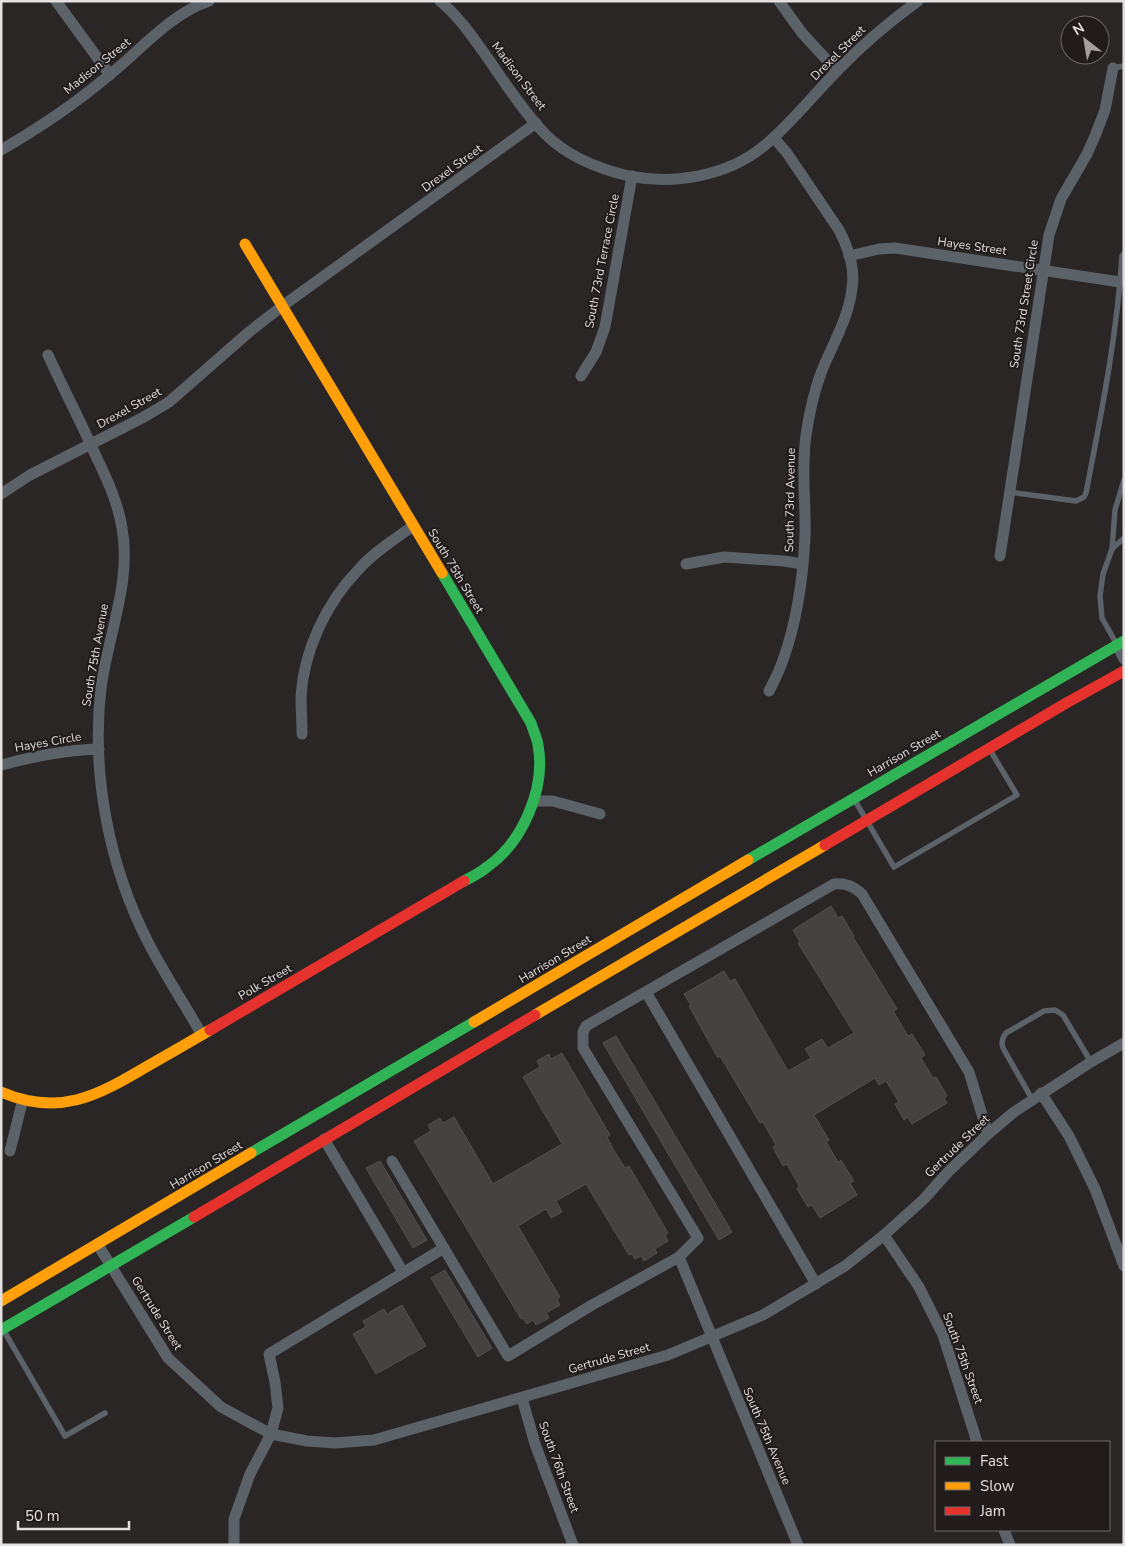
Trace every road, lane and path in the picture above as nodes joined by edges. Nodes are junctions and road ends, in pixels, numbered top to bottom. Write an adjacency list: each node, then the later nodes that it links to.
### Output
1 (56, 1): 8 (street)
2 (209, 1): 8 (street, Madison Street)
3 (440, 1): 9 (street, Madison Street)
4 (780, 1): 7 (street)
5 (918, 1): 7 (street, Drexel Street)
6 (1118, 67): 16 (street, South 73rd Street Circle)
7 (836, 71): 10 (street, Drexel Street)
8 (110, 75): 11 (street, Madison Street)
9 (536, 123): 12 (street, Drexel Street); 18 (street, Drexel Street)
10 (774, 138): 12 (street, Drexel Street); 15 (street, South 73rd Avenue)
11 (1, 150)
12 (632, 176): 20 (street, South 73rd Terrace Circle)
13 (244, 244): 18 (main road, South 75th Street)
14 (1124, 253): 17 (lane)
15 (849, 256): 16 (street, Hayes Street); 30 (street, South 73rd Avenue)
16 (1043, 270): 17 (street, Hayes Street); 23 (street, South 73rd Street Circle)
17 (1120, 282): 23 (lane)
18 (281, 307): 21 (street, Drexel Street); 25 (main road, South 75th Street)
19 (48, 355): 21 (street, South 75th Avenue)
20 (581, 376)
21 (90, 444): 24 (street, Drexel Street); 37 (street, South 75th Avenue)
22 (1124, 480): 27 (lane)
23 (1009, 492): 28 (street, South 73rd Street Circle)
24 (1, 494)
25 (413, 526): 35 (street); 40 (main road, South 75th Street)
26 (1124, 538): 27 (lane)
27 (1112, 550): 31 (lane)
28 (1000, 556)
29 (686, 564): 30 (street, South 73rd Avenue)
30 (802, 564): 34 (street, South 73rd Avenue)
31 (1120, 643): 32 (street); 39 (main road, Harrison Street)
32 (1124, 660)
33 (1124, 671): 36 (main road)
34 (769, 691)
35 (302, 734)
36 (989, 748): 42 (main road); 42 (lane)
37 (99, 749): 38 (street, Hayes Circle); 44 (street, South 75th Avenue)
38 (2, 765)
39 (854, 798): 42 (lane); 55 (main road, Harrison Street)
40 (534, 801): 41 (street); 44 (main road, Polk Street)
41 (600, 814)
42 (866, 820): 51 (main road)
43 (646, 992): 50 (street); 57 (street); 61 (street)
44 (202, 1035): 49 (main road, Polk Street)
45 (1124, 1043): 46 (street, Gertrude Street)
46 (1091, 1062): 48 (street, Gertrude Street); 48 (lane)
47 (1, 1092): 49 (main road, Polk Street)
48 (1037, 1096): 50 (street, Gertrude Street); 59 (street)
49 (23, 1099): 52 (street)
50 (988, 1134): 54 (street, Gertrude Street)
51 (324, 1139): 58 (main road); 60 (street)
52 (10, 1151)
53 (392, 1161): 56 (street)
54 (884, 1235): 61 (street, Gertrude Street); 68 (street, South 75th Street)
55 (98, 1244): 58 (street, Gertrude Street); 62 (main road, Harrison Street)
56 (444, 1248): 57 (street); 60 (street)
57 (679, 1257): 64 (street, South 75th Avenue)
58 (111, 1265): 63 (main road); 67 (street, Gertrude Street)
59 (1124, 1266)
60 (404, 1272): 67 (street)
61 (816, 1284): 64 (street, Gertrude Street)
62 (1, 1301)
63 (2, 1330): 66 (lane)
64 (711, 1337): 65 (street, Gertrude Street); 72 (street, South 75th Avenue)
65 (522, 1398): 67 (street, Gertrude Street); 71 (street, South 76th Street)
66 (105, 1413)
67 (271, 1434): 70 (street)
68 (977, 1441)
69 (1004, 1531): 73 (street)
70 (234, 1545)
71 (573, 1545)
72 (798, 1545)
73 (1010, 1545)

